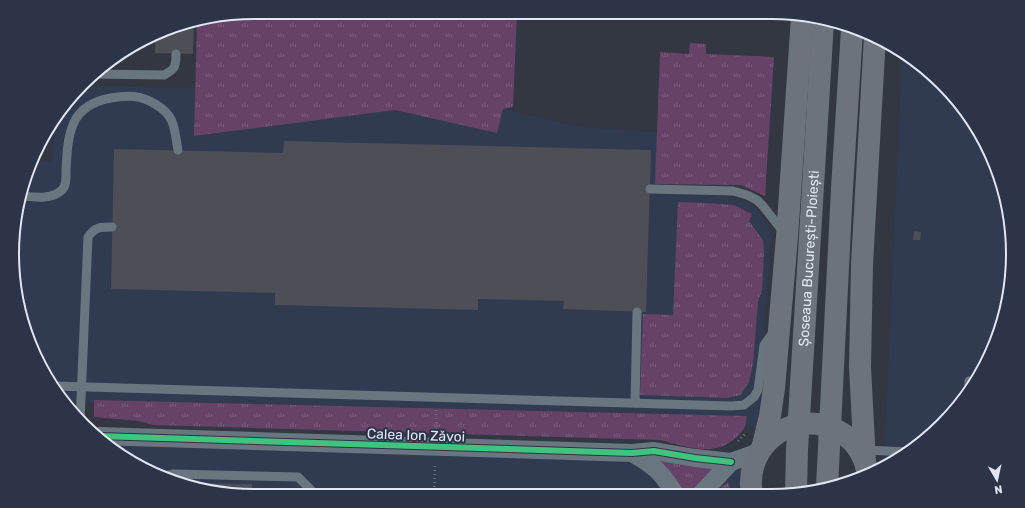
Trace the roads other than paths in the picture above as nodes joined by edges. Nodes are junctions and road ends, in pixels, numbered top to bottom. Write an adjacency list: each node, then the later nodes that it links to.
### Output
1 (794, 21): 6 (lane)
2 (802, 21): 6 (highway)
3 (823, 25): 28 (highway, Șoseaua București-Ploiești, bridge)
4 (852, 33): 27 (highway, Șoseaua București-Ploiești, bridge)
5 (875, 43): 25 (highway)
6 (800, 49): 13 (highway)
7 (176, 54): 8 (lane)
8 (103, 74)
9 (178, 150): 11 (lane)
10 (650, 189): 13 (lane)
11 (26, 196)
12 (112, 227): 17 (lane)
13 (787, 237): 15 (highway)
14 (637, 312): 18 (lane)
15 (780, 322): 18 (lane); 21 (highway)
16 (60, 386): 17 (lane)
17 (82, 387): 18 (lane); 19 (lane)
18 (635, 403)
19 (81, 413)
20 (106, 436): 22 (street, Calea Ion Zăvoi)
21 (761, 449): 24 (street); 25 (highway); 32 (highway)
22 (632, 453): 24 (street, Calea Ion Zăvoi); 30 (street)
23 (891, 456): 25 (lane)
24 (731, 462): 31 (street)
25 (866, 462)
26 (172, 474): 29 (lane)
27 (827, 482)
28 (796, 487)
29 (310, 489)
30 (671, 489)
31 (706, 489)
32 (751, 489)

